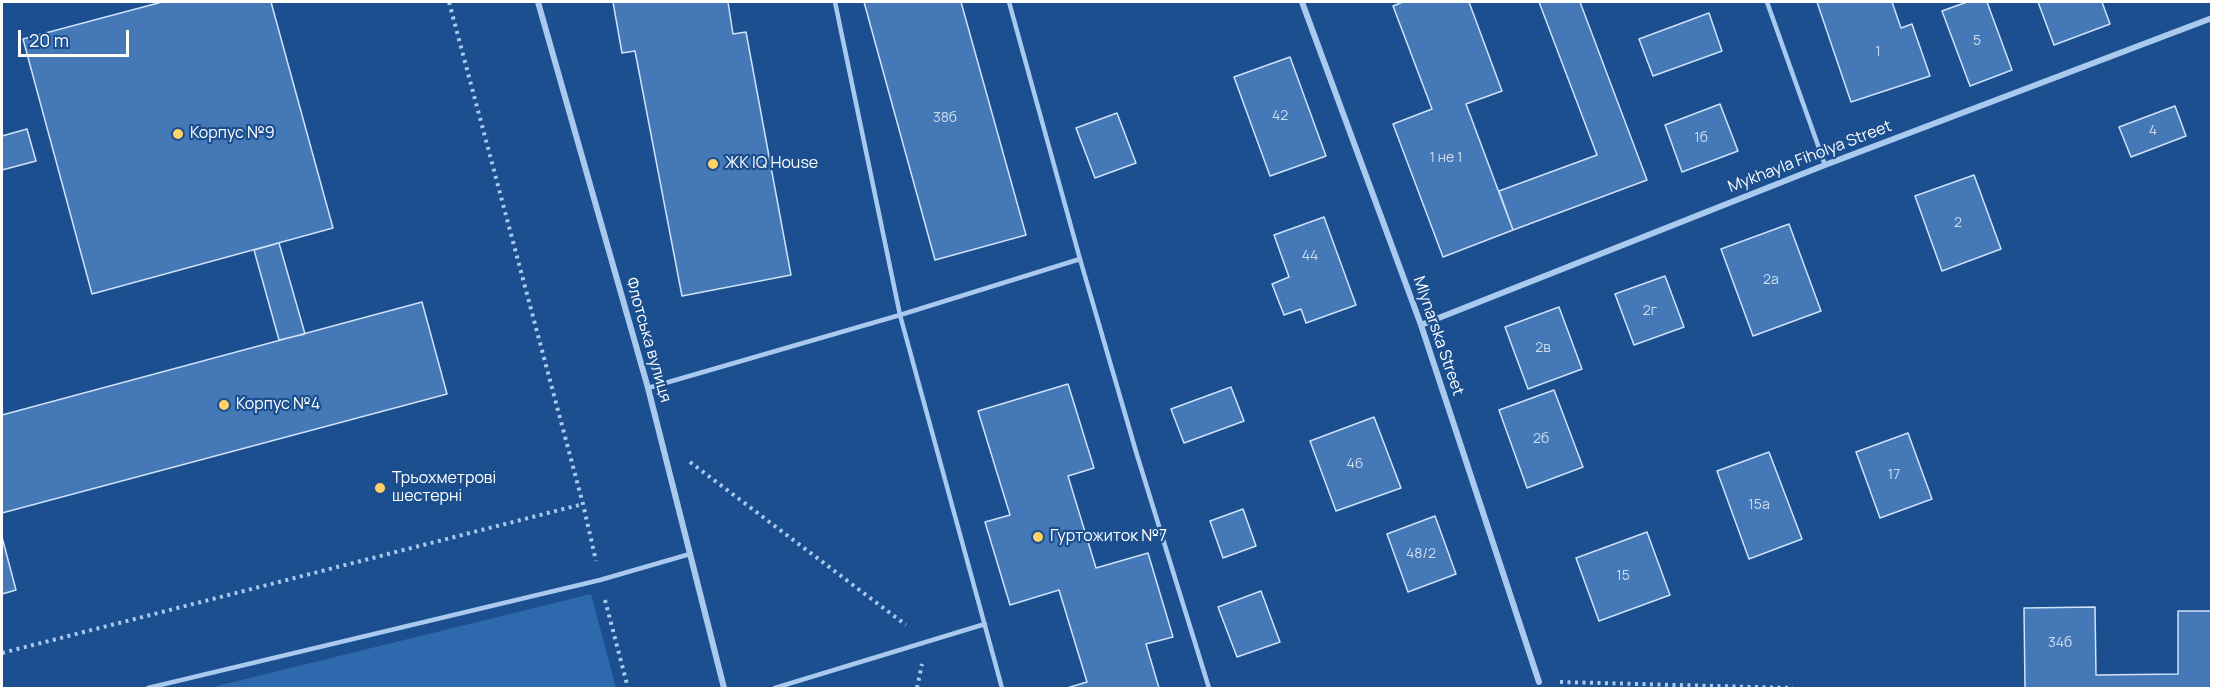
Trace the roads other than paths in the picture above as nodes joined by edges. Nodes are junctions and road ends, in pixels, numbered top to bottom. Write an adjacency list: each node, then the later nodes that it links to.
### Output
1 (538, 2): 11 (street, Флотська вулиця)
2 (835, 2): 9 (lane)
3 (1009, 2): 8 (lane)
4 (1302, 2): 10 (street, Mlynarska Street)
5 (1767, 2): 7 (lane)
6 (2211, 18): 7 (street, Mykhayla Fiholya Street)
7 (1825, 165): 10 (street, Mykhayla Fiholya Street)
8 (1080, 259): 9 (lane); 19 (lane)
9 (900, 315): 11 (lane); 13 (lane)
10 (1421, 325): 14 (street, Mlynarska Street)
11 (648, 388): 12 (street, Флотська вулиця)
12 (690, 554): 15 (lane); 16 (street, Флотська вулиця)
13 (985, 624): 17 (lane); 18 (lane)
14 (1539, 682)
15 (148, 688)
16 (724, 688)
17 (775, 688)
18 (1002, 688)
19 (1209, 688)

